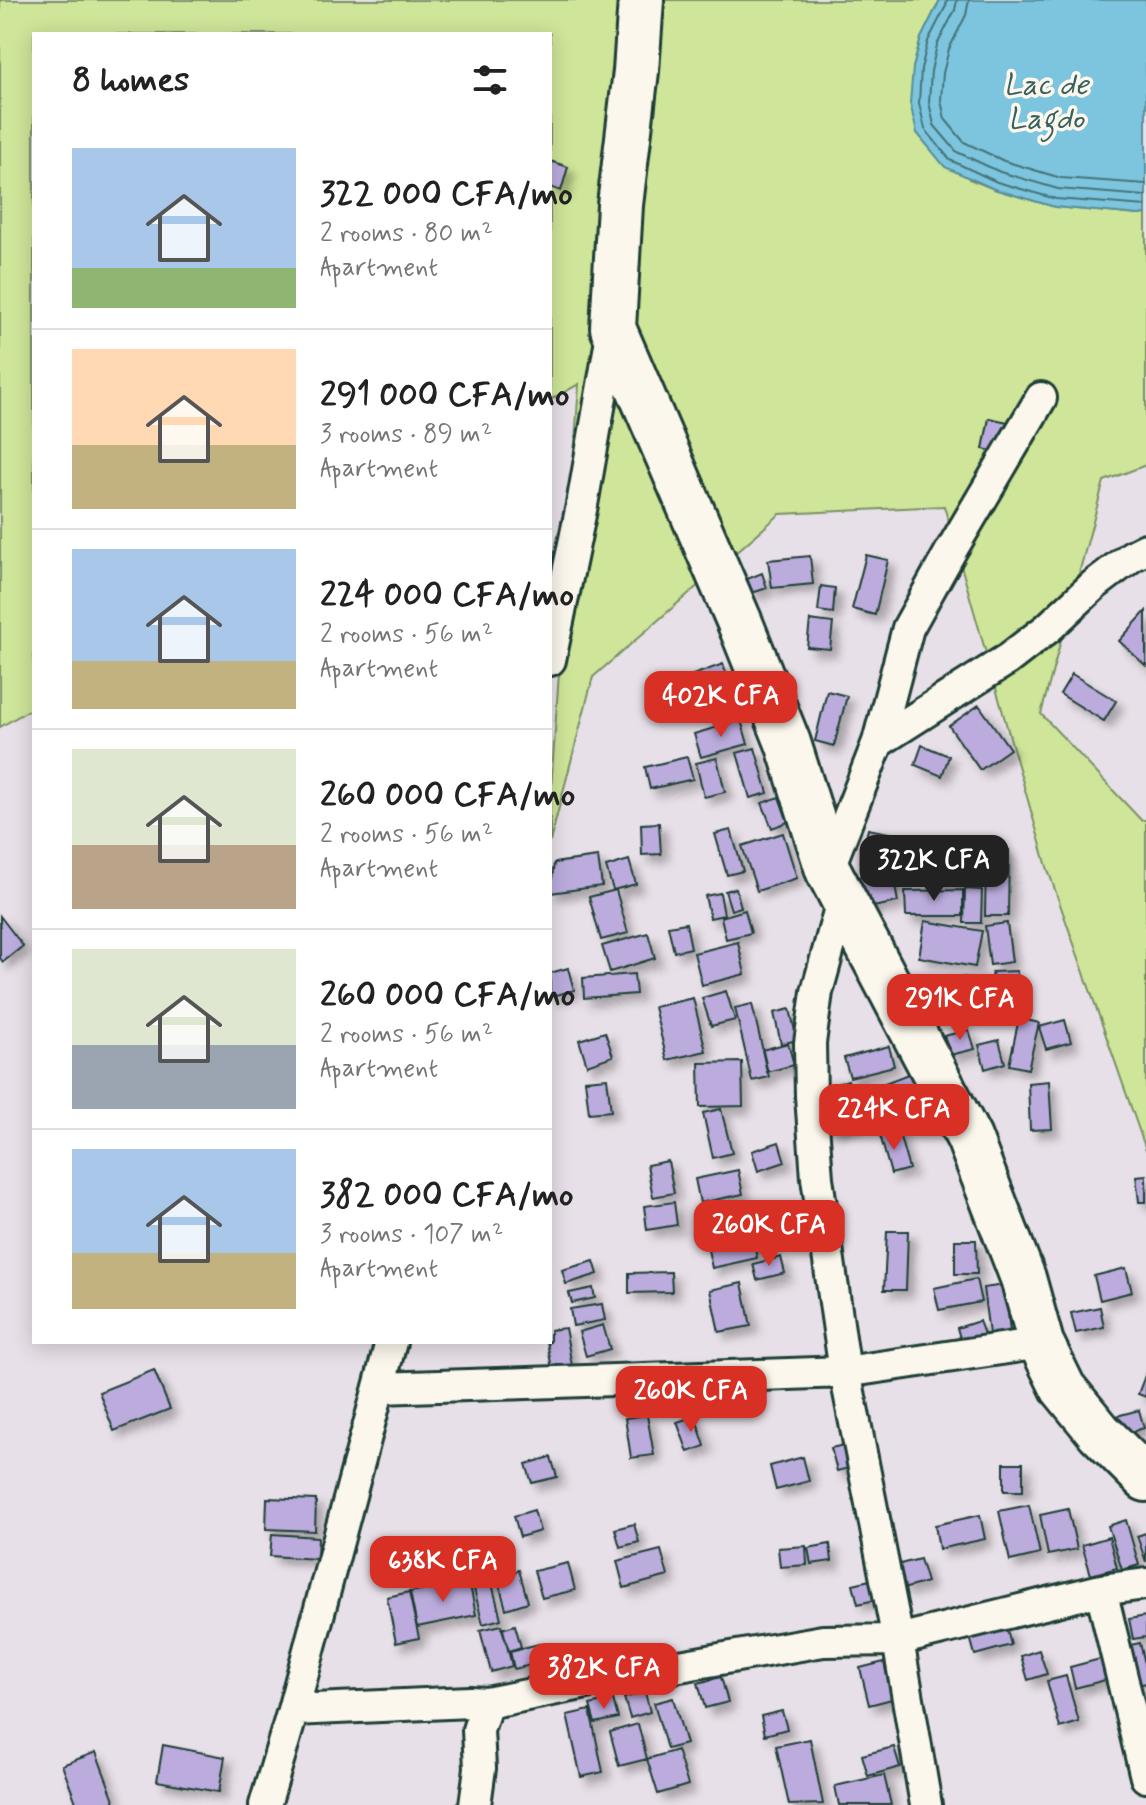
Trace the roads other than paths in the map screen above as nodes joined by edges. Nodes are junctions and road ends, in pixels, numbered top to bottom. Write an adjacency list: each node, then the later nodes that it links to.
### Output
1 (641, 0): 2 (street)
2 (613, 328): 5 (street); 7 (street)
3 (1041, 398): 6 (street)
4 (1146, 549): 6 (street)
5 (552, 650)
6 (878, 742): 7 (street)
7 (835, 883): 8 (street); 10 (street)
8 (1041, 1343): 10 (street); 12 (street)
9 (391, 1344): 11 (street)
10 (845, 1372): 11 (street); 15 (street)
11 (380, 1388): 17 (street)
12 (1146, 1479)
13 (1146, 1584): 14 (street)
14 (1101, 1590): 15 (street); 18 (street)
15 (898, 1640): 16 (street); 21 (street)
16 (487, 1703): 17 (street); 20 (street)
17 (293, 1710): 19 (street)
18 (1146, 1777)
19 (265, 1805)
20 (475, 1805)
21 (926, 1805)

